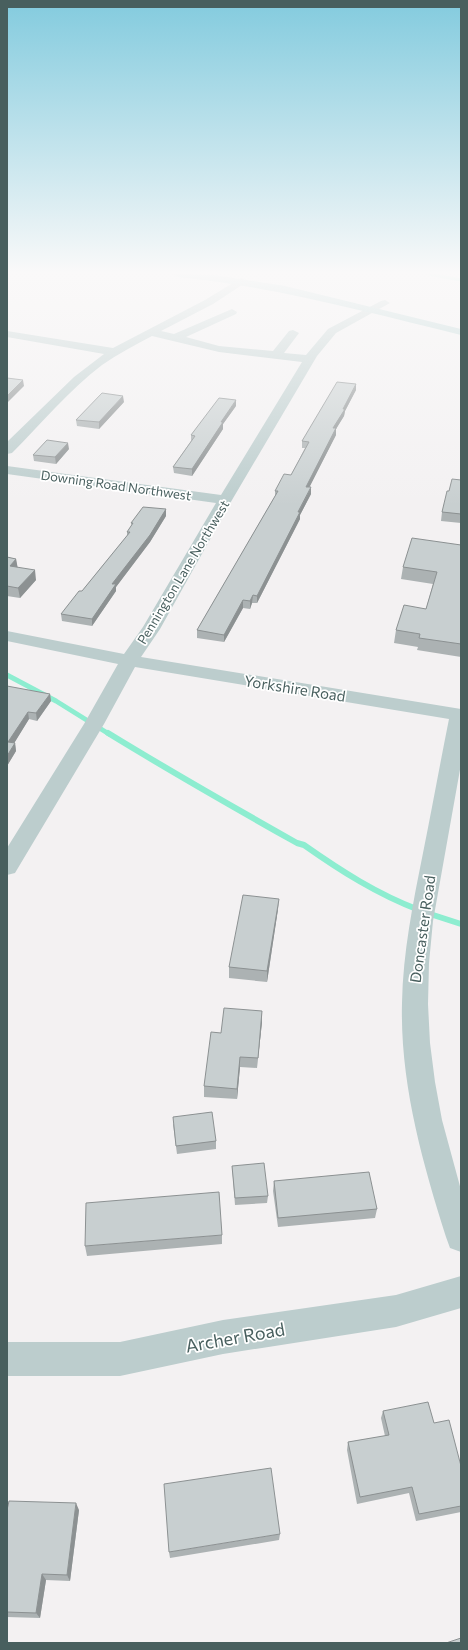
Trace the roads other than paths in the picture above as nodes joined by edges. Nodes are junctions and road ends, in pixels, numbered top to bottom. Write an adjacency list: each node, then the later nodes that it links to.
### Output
1 (109, 351): 5 (street)
2 (238, 351): 6 (street)
3 (279, 351): 6 (street)
4 (316, 351): 7 (street, Pennington Lane Northwest)
5 (115, 352): 8 (street)
6 (276, 355): 7 (street)
7 (310, 359): 10 (street, Pennington Lane Northwest)
8 (7, 450)
9 (7, 470): 10 (street, Downing Road Northwest)
10 (225, 500): 12 (street, Pennington Lane Northwest)
11 (7, 636): 12 (street, Yorkshire Road)
12 (129, 660): 13 (street, Yorkshire Road); 14 (street, Pennington Lane Northwest)
13 (460, 715): 15 (street, Doncaster Road)
14 (7, 867)
15 (461, 1237)
16 (461, 1292): 17 (street, Archer Road)
17 (7, 1359)

